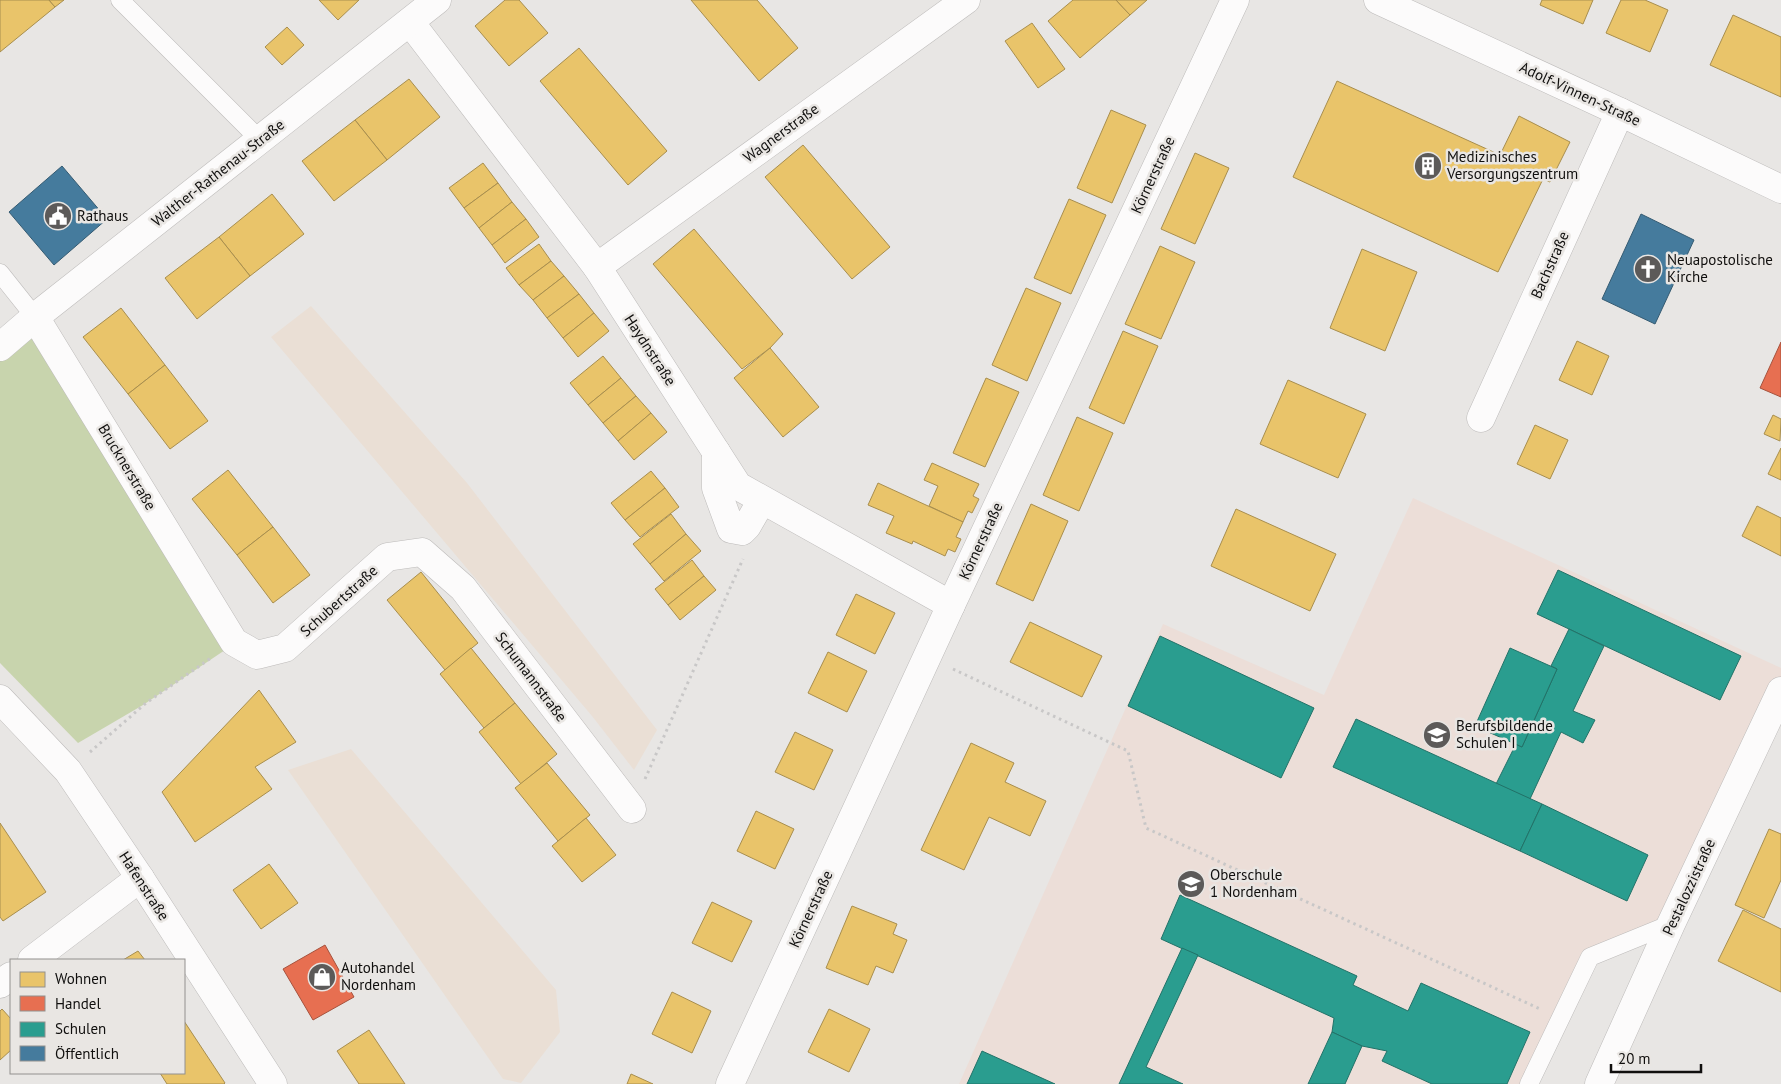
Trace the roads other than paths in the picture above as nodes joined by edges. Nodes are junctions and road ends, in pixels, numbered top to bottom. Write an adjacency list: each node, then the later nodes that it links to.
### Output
1 (120, 0): 8 (lane)
2 (437, 0): 6 (street, Walther-Rathenau-Straße)
3 (966, 0): 10 (street, Wagnerstraße)
4 (1235, 0): 18 (street, Körnerstraße)
5 (1378, 0): 7 (street, Adolf-Vinnen-Straße)
6 (410, 22): 8 (street, Walther-Rathenau-Straße); 10 (street, Haydnstraße)
7 (1620, 112): 9 (street, Adolf-Vinnen-Straße); 14 (street, Bachstraße)
8 (260, 140): 12 (street, Walther-Rathenau-Straße)
9 (1781, 189)
10 (597, 267): 15 (street, Haydnstraße)
11 (0, 273): 12 (lane, Brucknerstraße)
12 (35, 316): 13 (street, Walther-Rathenau-Straße); 19 (street, Brucknerstraße)
13 (0, 347)
14 (1481, 418)
15 (716, 452): 16 (street, Haydnstraße); 16 (street)
16 (762, 500): 18 (street, Haydnstraße)
17 (422, 552): 19 (street, Schubertstraße); 22 (street, Schumannstraße)
18 (951, 605): 27 (street, Körnerstraße)
19 (245, 648)
20 (1781, 691): 24 (street, Pestalozzistraße)
21 (0, 699): 23 (street, Hafenstraße)
22 (632, 809)
23 (140, 878): 25 (street); 26 (street, Hafenstraße)
24 (1671, 924): 28 (lane); 29 (street, Pestalozzistraße)
25 (33, 959)
26 (273, 1084)
27 (730, 1084)
28 (1529, 1084)
29 (1599, 1084)

